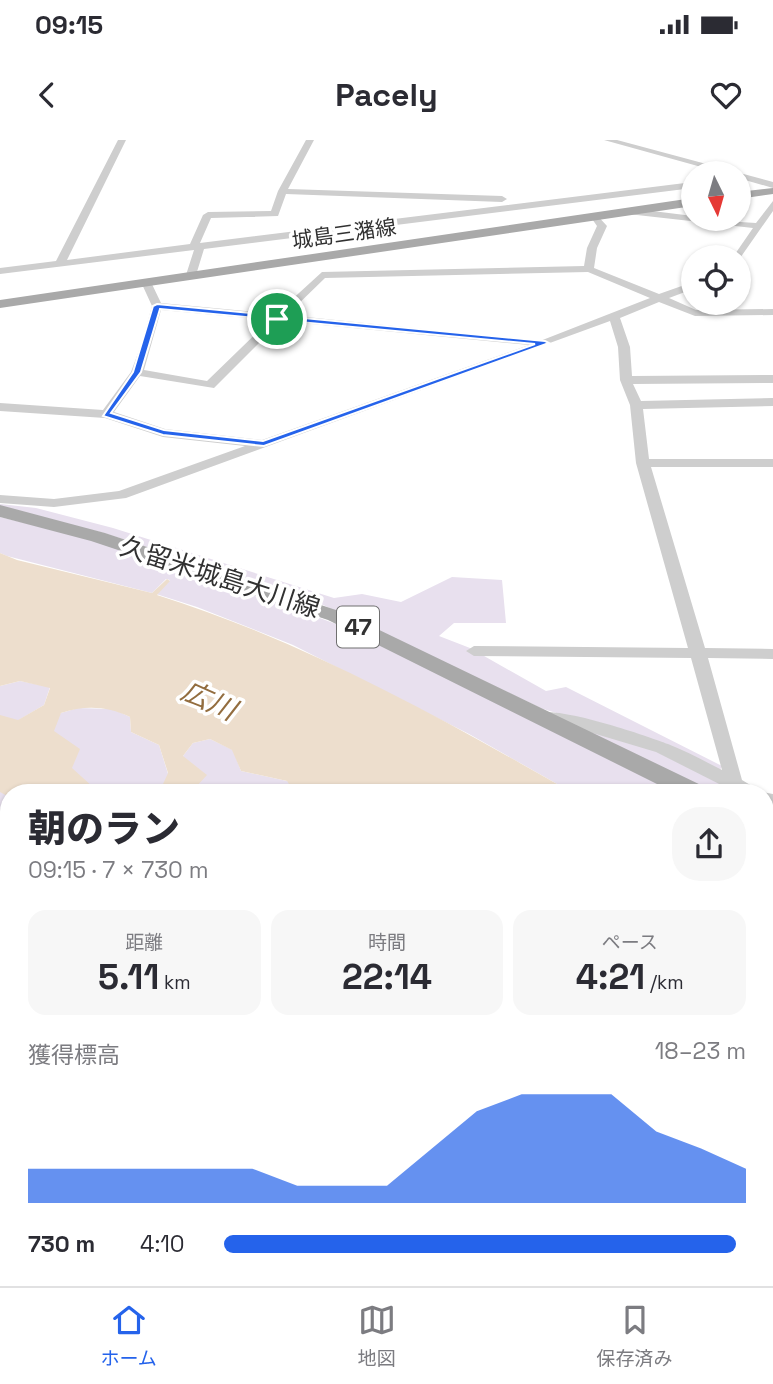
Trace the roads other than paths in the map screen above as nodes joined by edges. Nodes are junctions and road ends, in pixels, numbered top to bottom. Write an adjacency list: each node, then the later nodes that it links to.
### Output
1 (122, 140): 22 (street)
2 (310, 140): 10 (street)
3 (608, 140): 4 (street)
4 (687, 161)
5 (773, 174): 6 (street)
6 (751, 176)
7 (751, 179): 8 (street)
8 (773, 185)
9 (681, 186): 13 (street)
10 (282, 191): 13 (street); 21 (street)
11 (773, 191): 12 (main road)
12 (751, 194)
13 (553, 201): 16 (street); 21 (street)
14 (681, 204): 16 (main road, 城島三潴線)
15 (772, 208): 18 (street)
16 (625, 212): 17 (main road, 城島三潴線); 18 (street)
17 (595, 216): 23 (street); 25 (main road, 城島三潴線)
18 (759, 225): 19 (street); 20 (street)
19 (773, 225)
20 (746, 245)
21 (197, 246): 22 (street); 25 (street)
22 (60, 263): 24 (street)
23 (589, 269): 28 (street); 33 (street)
24 (0, 271)
25 (191, 275): 26 (main road, 城島三潴線)
26 (146, 282): 29 (main road, 城島三潴線); 30 (street)
27 (681, 290): 28 (street)
28 (660, 299): 31 (street); 32 (street)
29 (0, 304)
30 (157, 306): 33 (street); 35 (street)
31 (773, 312)
32 (614, 317): 34 (street); 37 (street)
33 (277, 319): 34 (street); 35 (street)
34 (545, 343): 42 (street)
35 (137, 372): 41 (street)
36 (773, 379): 37 (street)
37 (626, 380): 39 (street)
38 (773, 402): 39 (street)
39 (636, 405): 43 (street)
40 (0, 407): 41 (street)
41 (106, 414): 42 (street)
42 (264, 444): 45 (street)
43 (643, 463): 44 (street); 48 (street)
44 (773, 463)
45 (0, 499)
46 (0, 511): 50 (main road, 久留米城島大川線 / 47)
47 (474, 651): 48 (street)
48 (698, 653): 49 (street); 51 (street)
49 (773, 654)
50 (540, 716): 51 (street); 52 (main road, 久留米城島大川線 / 47)
51 (732, 782): 53 (street)
52 (678, 784)
53 (736, 784)

